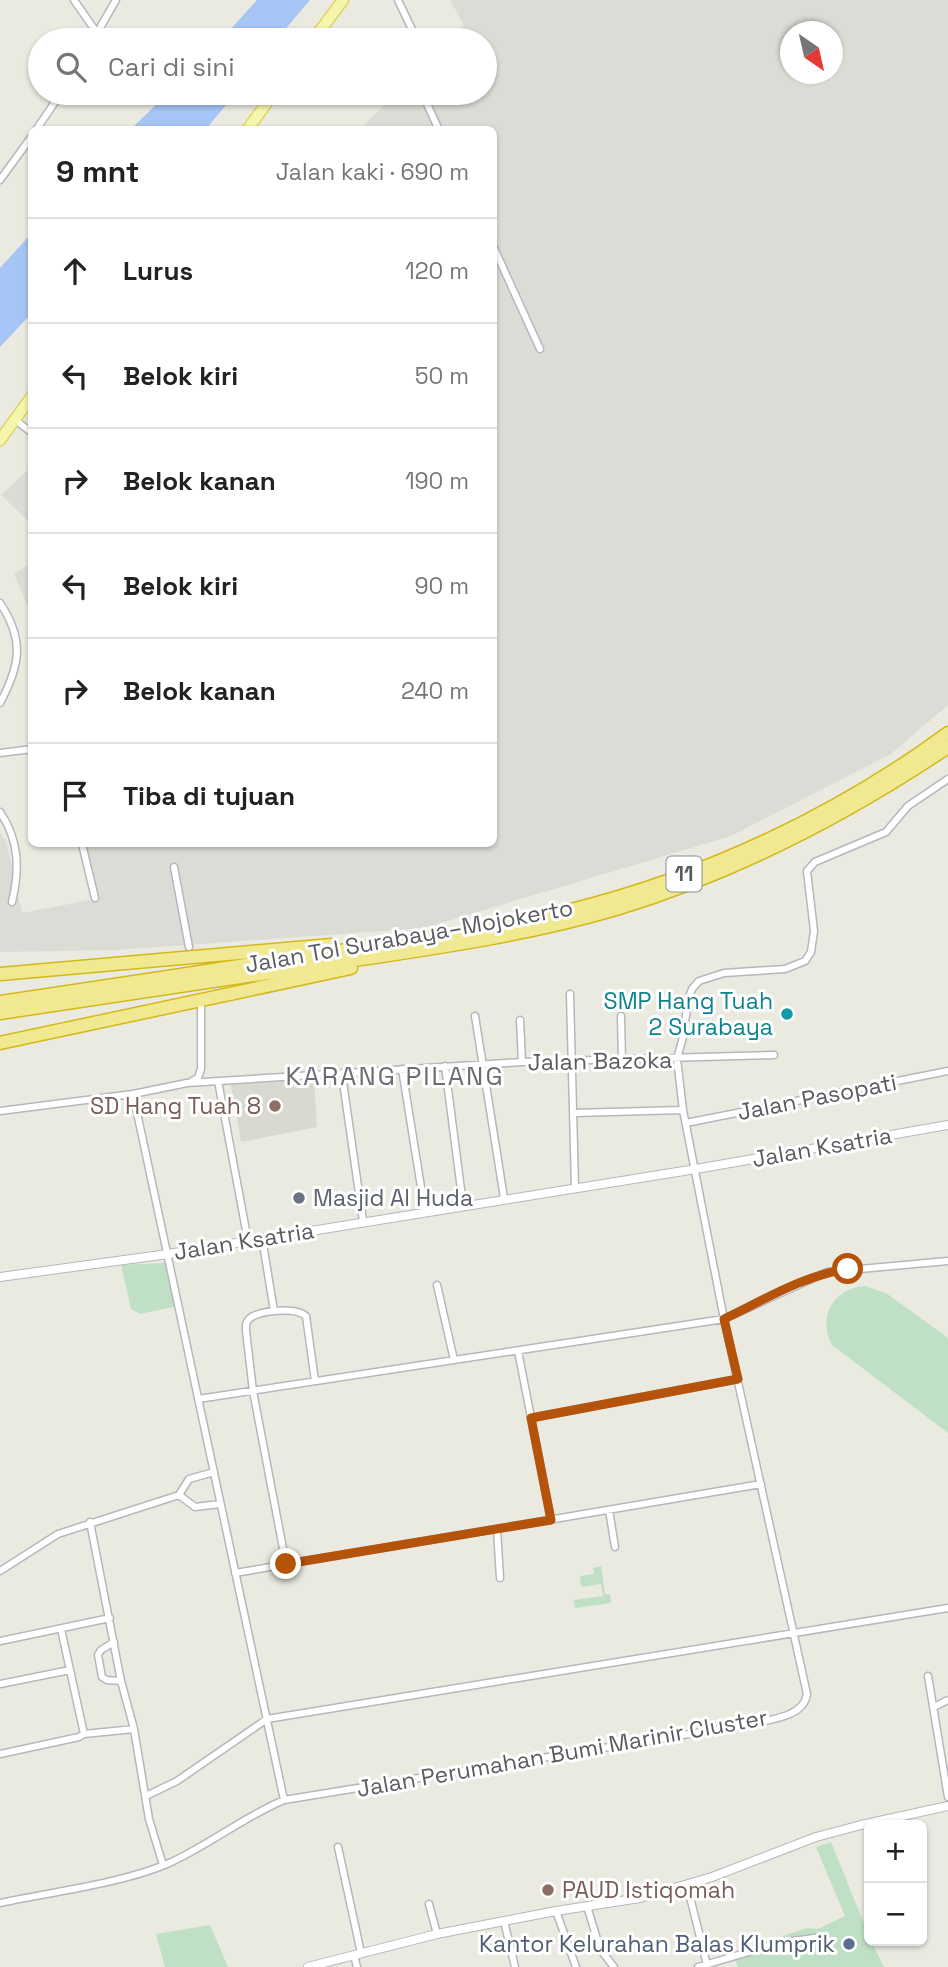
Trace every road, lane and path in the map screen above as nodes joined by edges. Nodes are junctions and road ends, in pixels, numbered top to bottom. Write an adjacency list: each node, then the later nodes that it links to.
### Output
1 (74, 0): 5 (street)
2 (116, 0): 6 (street)
3 (343, 0): 7 (main road)
4 (398, 0): 8 (street)
5 (94, 28)
6 (100, 28)
7 (322, 28)
8 (411, 28)
9 (53, 105): 12 (street)
10 (265, 105): 13 (main road)
11 (428, 105): 14 (street)
12 (39, 126)
13 (250, 126)
14 (437, 126)
15 (28, 142): 16 (street)
16 (0, 180)
17 (497, 255): 18 (street)
18 (540, 349)
19 (28, 401): 20 (main road)
20 (14, 419): 21 (street); 22 (main road)
21 (28, 430)
22 (0, 440)
23 (0, 603): 24 (street)
24 (0, 703)
25 (948, 733): 35 (highway, Jalan Tol Surabaya–Mojokerto / 11)
26 (948, 747): 37 (highway, Jalan Tol Surabaya–Mojokerto / 11)
27 (28, 749): 28 (street)
28 (0, 752)
29 (948, 779): 48 (street)
30 (0, 812): 34 (street)
31 (83, 847): 33 (street)
32 (174, 867): 36 (street)
33 (95, 898)
34 (12, 902)
35 (393, 943): 38 (highway); 40 (highway, Jalan Tol Surabaya–Mojokerto / 11)
36 (189, 947)
37 (419, 950): 42 (highway, Jalan Tol Surabaya–Mojokerto / 11); 46 (highway)
38 (0, 974)
39 (570, 995): 49 (street)
40 (0, 1002)
41 (201, 1007): 58 (street)
42 (0, 1013)
43 (475, 1016): 52 (street)
44 (621, 1016): 50 (street)
45 (520, 1020): 51 (street)
46 (0, 1043)
47 (774, 1055): 48 (street, Jalan Bazoka)
48 (677, 1059): 50 (street, Jalan Bazoka); 60 (street)
49 (571, 1060): 50 (street, Jalan Bazoka); 51 (street, Jalan Bazoka); 62 (street)
50 (622, 1060)
51 (522, 1062): 52 (street, Jalan Bazoka)
52 (484, 1064): 53 (street, Jalan Bazoka); 67 (street)
53 (445, 1066): 54 (street, Jalan Bazoka); 68 (street)
54 (402, 1069): 56 (street, Jalan Bazoka); 69 (street)
55 (948, 1071): 63 (street, Jalan Pasopati)
56 (342, 1075): 57 (street, Jalan Bazoka); 70 (street)
57 (218, 1081): 58 (street, Jalan Bazoka); 72 (street)
58 (187, 1083): 59 (street, Jalan Bazoka)
59 (133, 1094): 61 (street, Jalan Bazoka); 73 (street)
60 (683, 1110): 62 (street); 63 (street)
61 (0, 1111)
62 (573, 1113): 66 (street)
63 (686, 1123): 65 (street)
64 (948, 1125): 65 (street, Jalan Ksatria)
65 (696, 1169): 66 (street, Jalan Ksatria); 78 (street, Jalan Perumahan Bumi Marinir Cluster)
66 (575, 1187): 67 (street, Jalan Ksatria)
67 (504, 1198): 68 (street, Jalan Ksatria)
68 (463, 1205): 69 (street, Jalan Ksatria)
69 (425, 1212): 70 (street, Jalan Ksatria)
70 (363, 1221): 71 (street, Jalan Ksatria)
71 (262, 1238): 72 (street, Jalan Ksatria); 77 (street)
72 (248, 1241): 73 (street, Jalan Ksatria)
73 (167, 1254): 75 (street, Jalan Ksatria); 84 (street)
74 (948, 1261): 78 (street)
75 (0, 1277)
76 (437, 1285): 80 (street)
77 (274, 1311): 82 (street); 83 (street)
78 (724, 1319): 79 (street); 81 (street, Jalan Perumahan Bumi Marinir Cluster)
79 (517, 1350): 80 (street); 85 (street)
80 (454, 1360): 82 (street)
81 (738, 1379): 85 (street); 87 (street, Jalan Perumahan Bumi Marinir Cluster)
82 (316, 1381): 83 (street)
83 (253, 1391): 84 (street); 95 (street)
84 (198, 1399): 86 (street)
85 (531, 1418): 91 (street)
86 (214, 1472): 88 (street); 89 (street)
87 (761, 1484): 90 (street); 102 (street, Jalan Perumahan Bumi Marinir Cluster)
88 (179, 1495): 89 (street); 92 (street)
89 (220, 1504): 97 (street)
90 (609, 1510): 91 (street); 94 (street)
91 (551, 1520): 93 (street)
92 (90, 1522): 96 (street); 100 (street)
93 (496, 1529): 95 (street); 98 (street)
94 (615, 1547)
95 (286, 1564): 97 (street)
96 (0, 1571)
97 (235, 1573): 111 (street)
98 (500, 1578)
99 (948, 1608): 102 (street)
100 (110, 1618): 101 (street); 104 (street)
101 (61, 1629): 103 (street); 105 (street)
102 (794, 1632): 111 (street); 117 (street, Jalan Perumahan Bumi Marinir Cluster)
103 (0, 1641)
104 (114, 1642): 107 (street); 107 (street)
105 (70, 1670): 108 (street); 113 (street)
106 (928, 1676): 110 (street)
107 (121, 1681): 112 (street)
108 (0, 1684)
109 (948, 1700): 110 (street)
110 (934, 1707): 116 (street)
111 (267, 1718): 115 (street); 117 (street)
112 (134, 1729): 113 (street); 115 (street)
113 (84, 1734): 114 (street)
114 (0, 1754)
115 (146, 1796): 120 (street)
116 (948, 1797)
117 (284, 1800): 120 (street, Jalan Perumahan Bumi Marinir Cluster)
118 (948, 1806): 121 (street)
119 (338, 1847): 129 (street)
120 (163, 1865): 122 (street, Jalan Perumahan Bumi Marinir Cluster)
121 (687, 1885): 124 (street); 130 (street)
122 (0, 1903)
123 (429, 1904): 127 (street)
124 (587, 1906): 125 (street); 135 (street)
125 (556, 1911): 126 (street); 134 (street)
126 (504, 1921): 127 (street); 133 (street)
127 (437, 1934): 129 (street)
128 (821, 1937): 130 (street)
129 (358, 1954): 131 (street); 132 (street)
130 (707, 1965): 136 (street)
131 (308, 1967)
132 (357, 1967)
133 (514, 1967)
134 (576, 1967)
135 (614, 1967)
136 (698, 1967)

